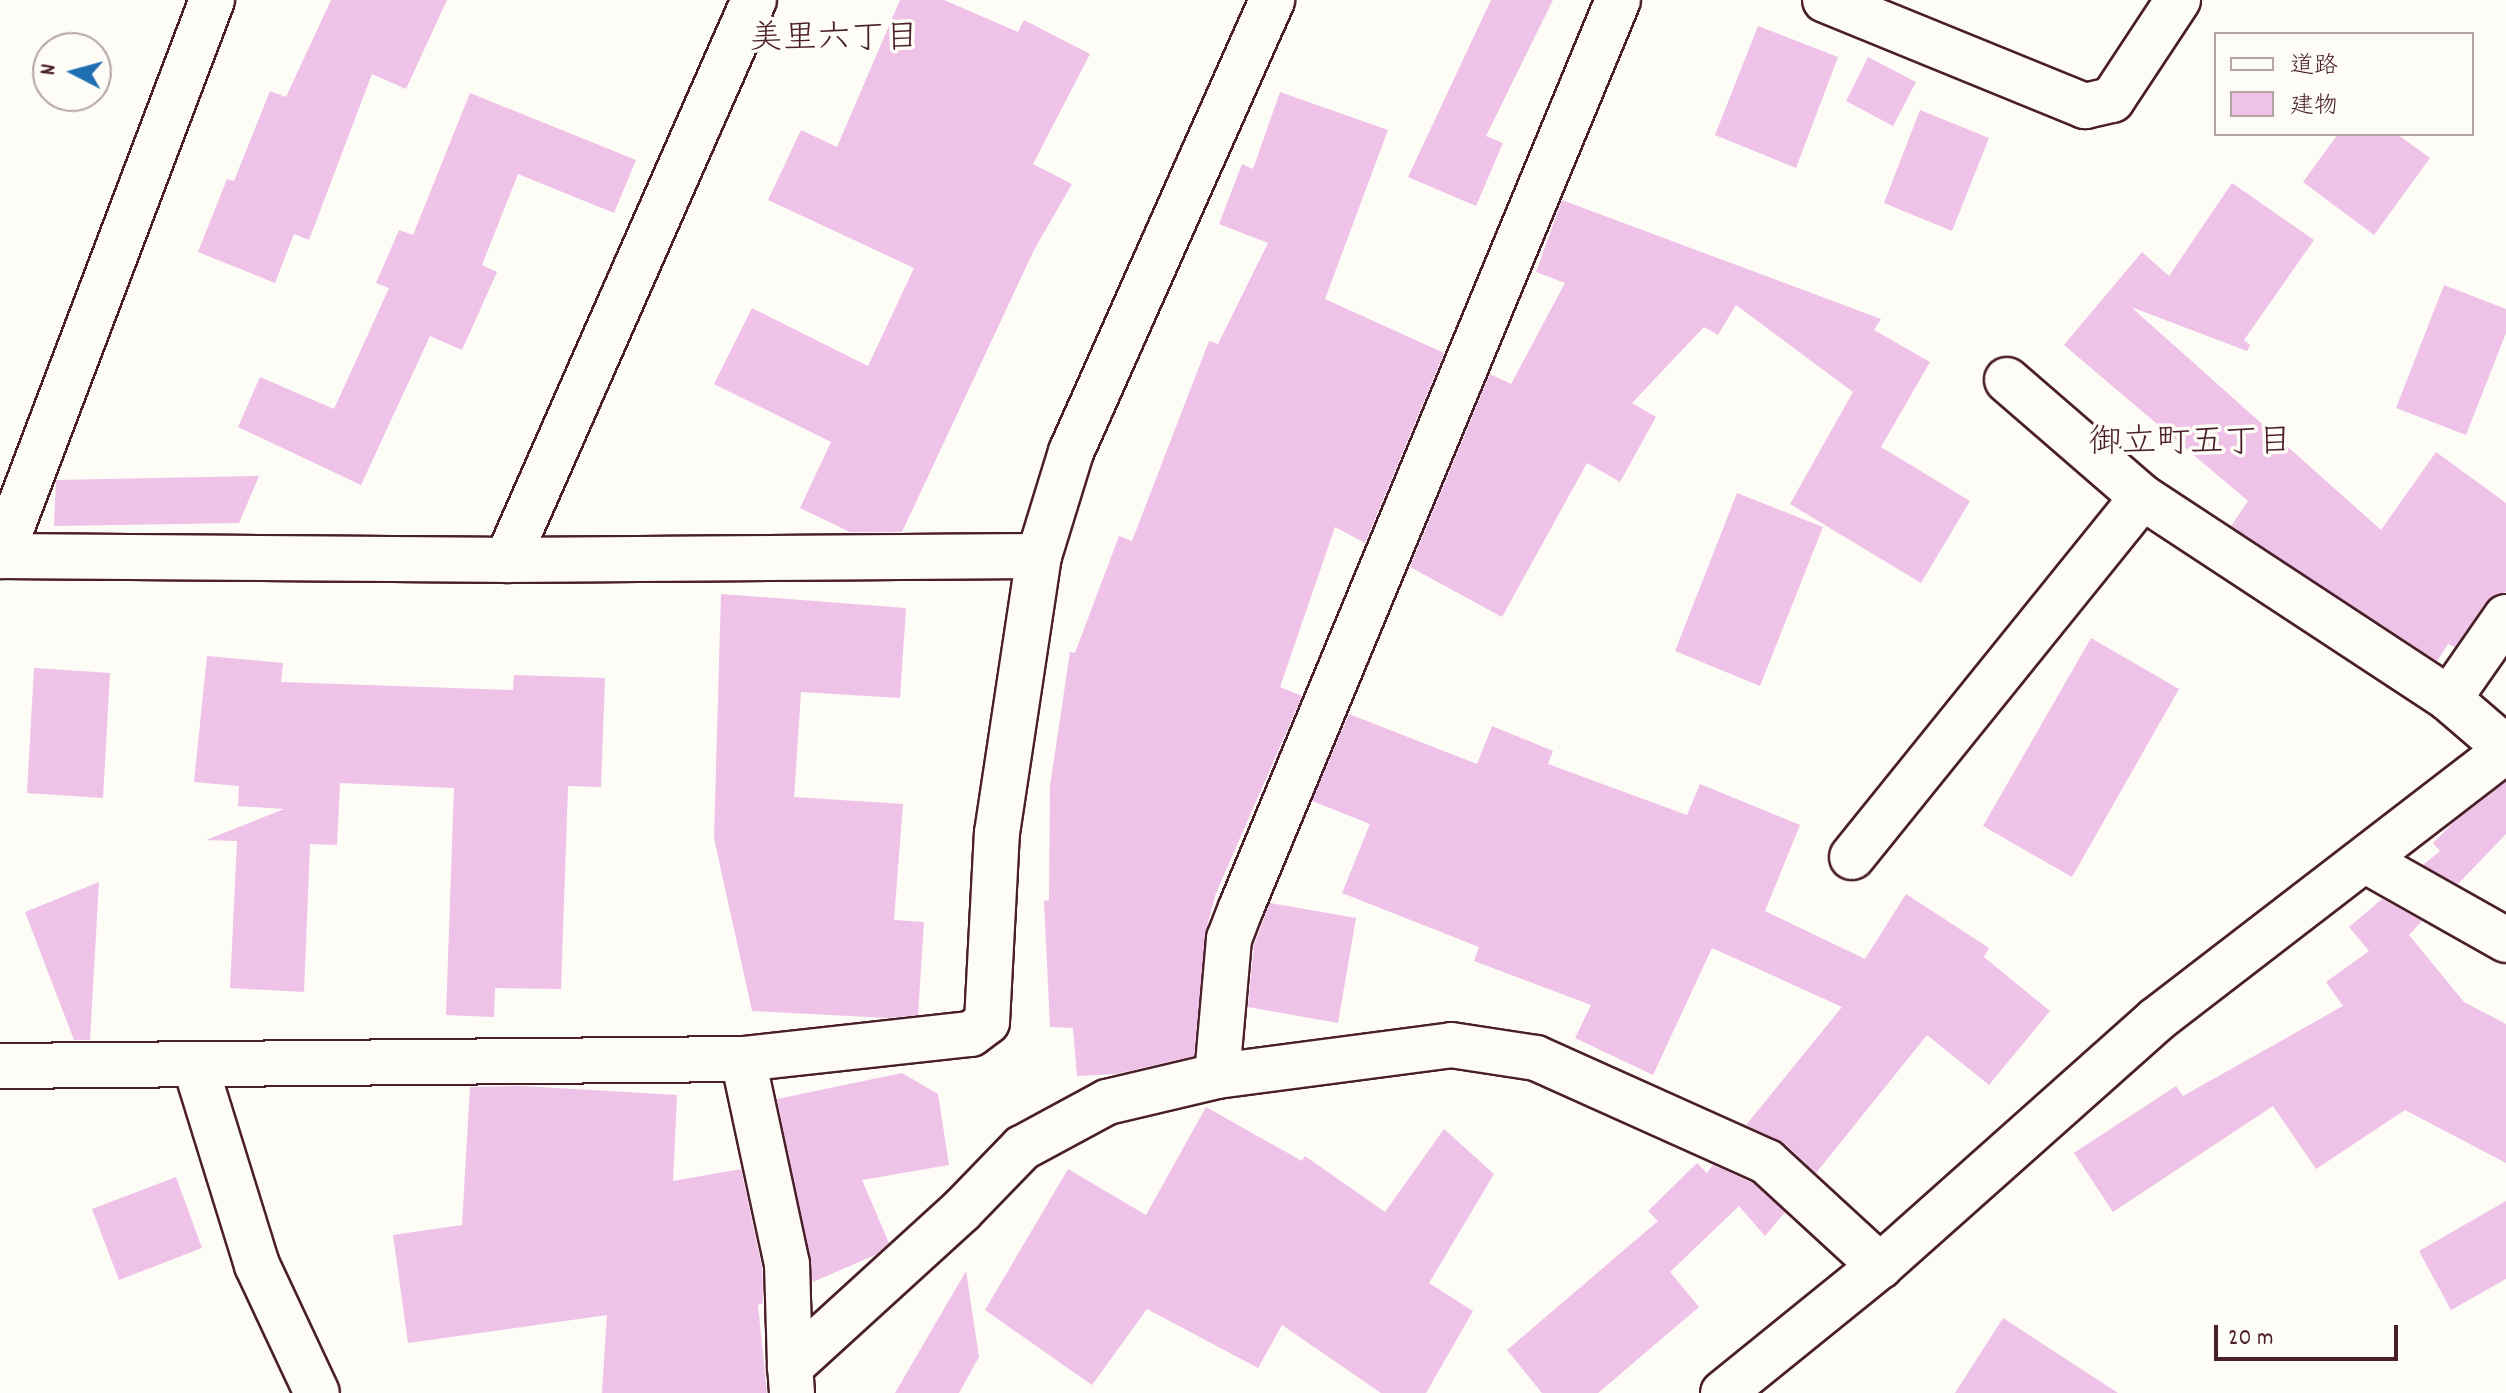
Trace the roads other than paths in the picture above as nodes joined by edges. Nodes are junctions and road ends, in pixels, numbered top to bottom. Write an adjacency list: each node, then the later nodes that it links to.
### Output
1 (212, 0): 9 (street)
2 (754, 0): 11 (street)
3 (1272, 0): 10 (street)
4 (1618, 0): 21 (street)
5 (1825, 0): 6 (street)
6 (2178, 0)
7 (2007, 380): 8 (street)
8 (2142, 497): 13 (street); 15 (street)
9 (0, 556): 11 (street)
10 (1039, 556): 11 (street); 18 (street)
11 (507, 560)
12 (2506, 617): 13 (street)
13 (2449, 699): 14 (street)
14 (2506, 749): 16 (street)
15 (1852, 857)
16 (2366, 861): 17 (street); 22 (street)
17 (2506, 940)
18 (743, 1059): 20 (street); 23 (street)
19 (0, 1066): 20 (street)
20 (196, 1068): 24 (street)
21 (1217, 1076): 22 (street); 23 (street)
22 (1880, 1266): 25 (street)
23 (791, 1380)
24 (317, 1393)
25 (1723, 1393)

